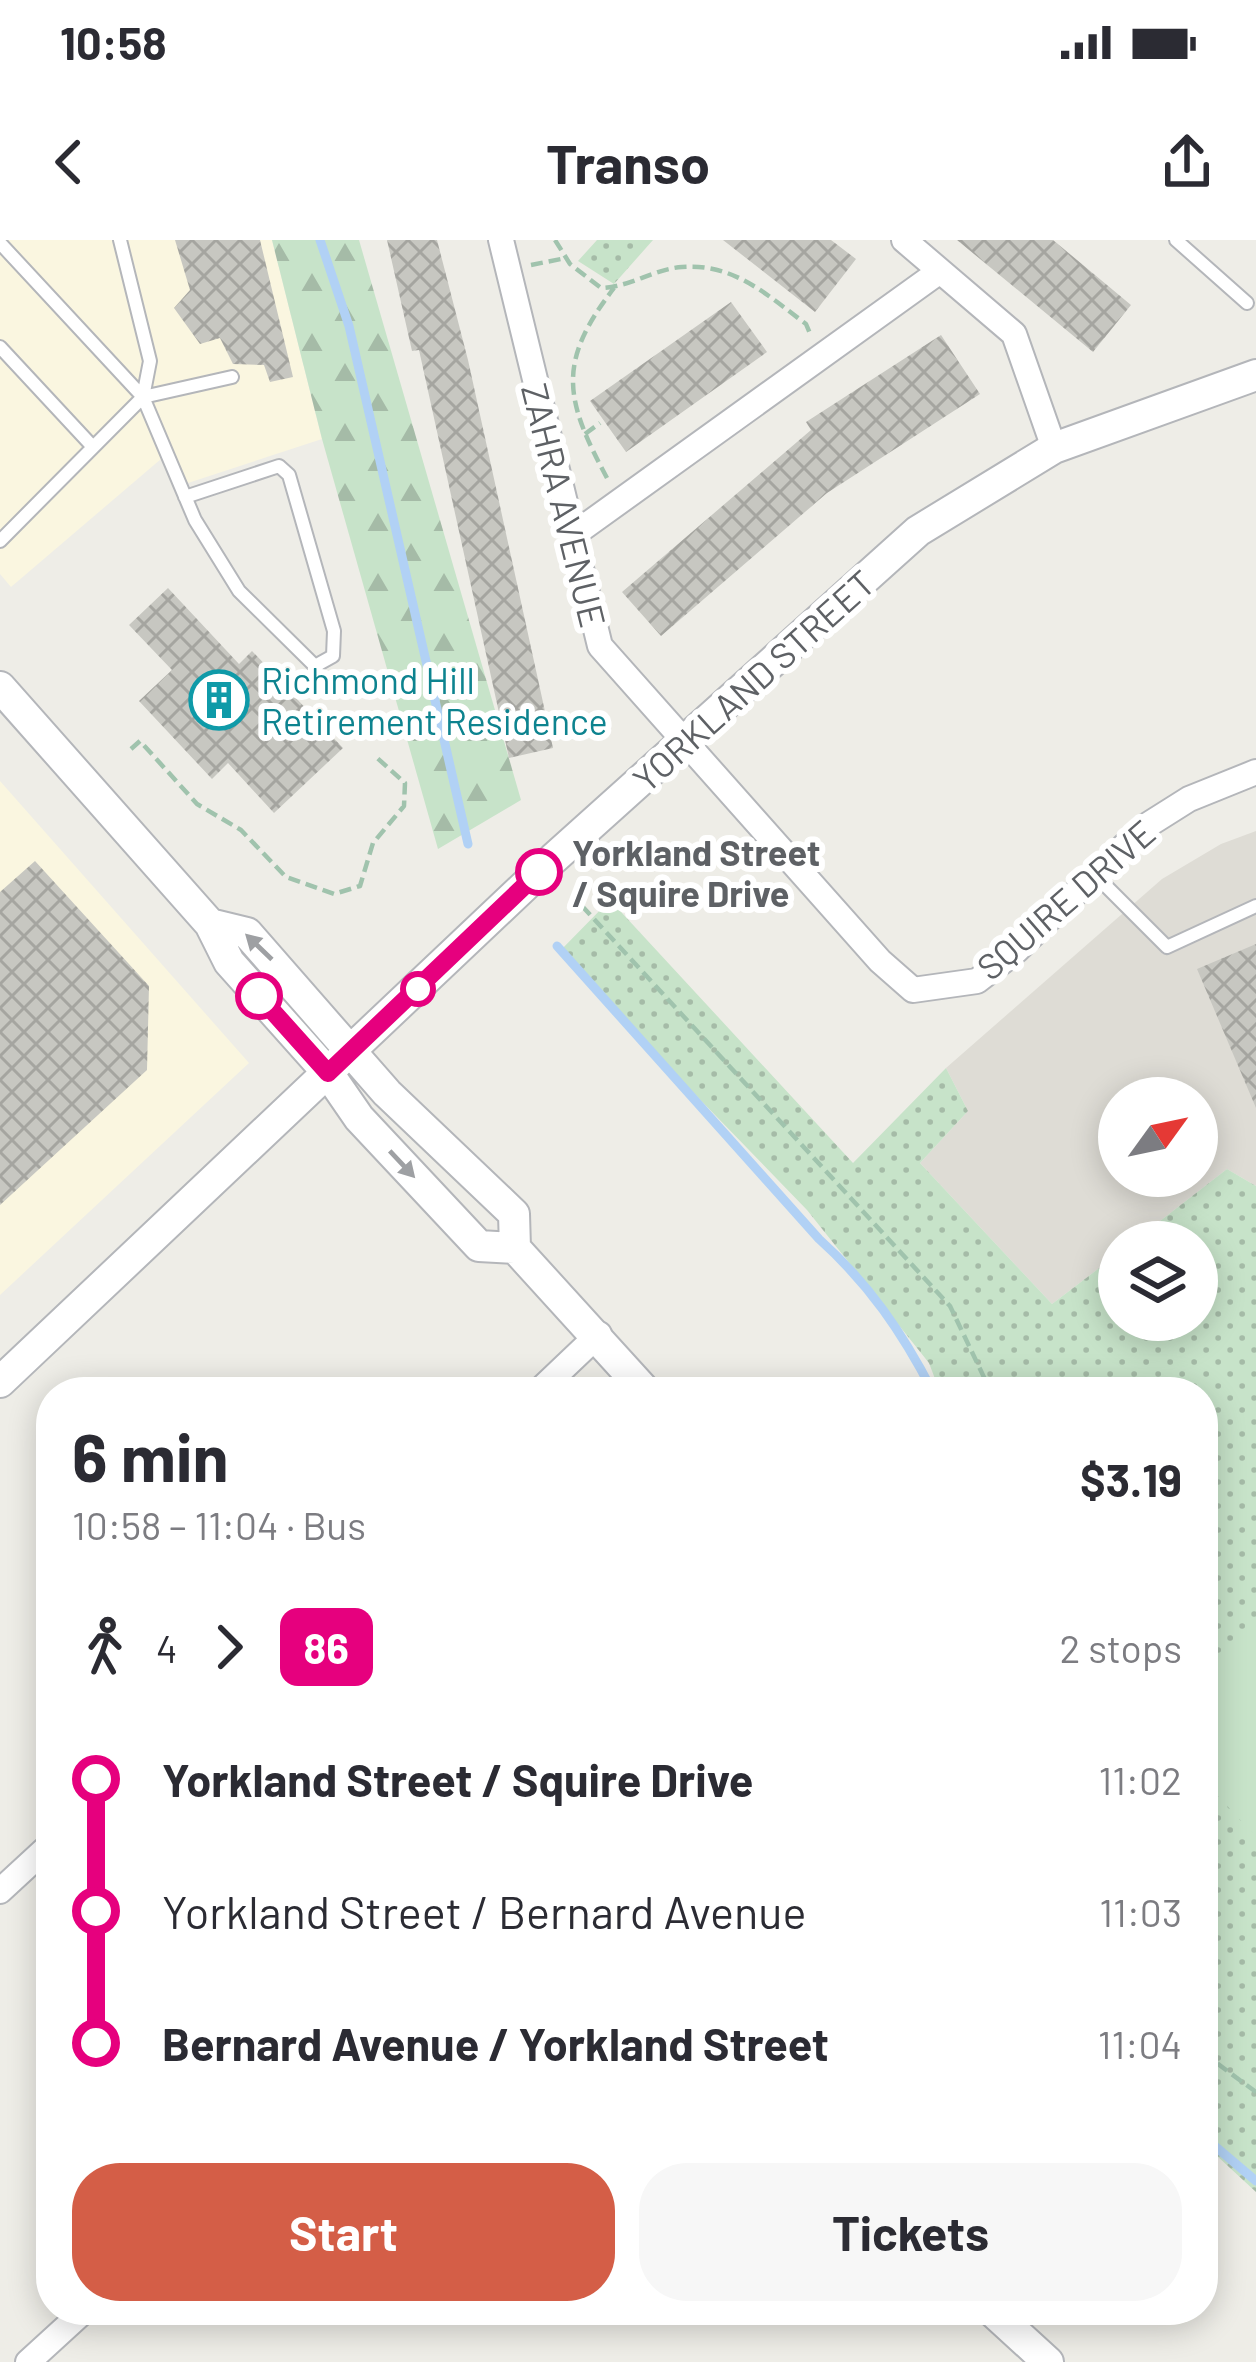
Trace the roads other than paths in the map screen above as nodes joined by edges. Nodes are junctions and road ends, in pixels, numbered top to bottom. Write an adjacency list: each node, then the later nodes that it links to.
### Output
1 (120, 240): 11 (lane)
2 (501, 240): 15 (street, ZAHRA AVENUE)
3 (904, 240): 6 (street)
4 (1176, 240): 7 (lane)
5 (0, 243): 11 (lane)
6 (940, 272): 13 (street); 15 (street)
7 (1247, 303)
8 (0, 347): 12 (lane)
9 (1256, 375): 13 (street, YORKLAND STREET)
10 (232, 377): 11 (lane)
11 (143, 397): 12 (lane); 14 (lane)
12 (93, 447): 16 (lane)
13 (1054, 448): 18 (street, YORKLAND STREET)
14 (185, 497): 14 (lane)
15 (573, 535): 18 (street, ZAHRA AVENUE)
16 (0, 541)
17 (0, 687): 22 (street)
18 (685, 743): 20 (street, SQUIRE DRIVE); 23 (street, YORKLAND STREET)
19 (1256, 772): 20 (street, SQUIRE DRIVE)
20 (1093, 873): 21 (lane)
21 (1256, 906)
22 (210, 924): 23 (street, one-way to 22); 24 (street)
23 (354, 1050): 24 (street, YORKLAND STREET); 25 (street)
24 (328, 1073): 25 (street, one-way to 25); 29 (street, YORKLAND STREET)
25 (515, 1248): 26 (street)
26 (599, 1334): 27 (street); 28 (street)
27 (554, 1377)
28 (634, 1377)
29 (0, 1382)
30 (36, 1858): 31 (street)
31 (0, 1891)
32 (69, 2325): 34 (street)
33 (1007, 2325): 35 (street)
34 (28, 2362)
35 (1048, 2362)

